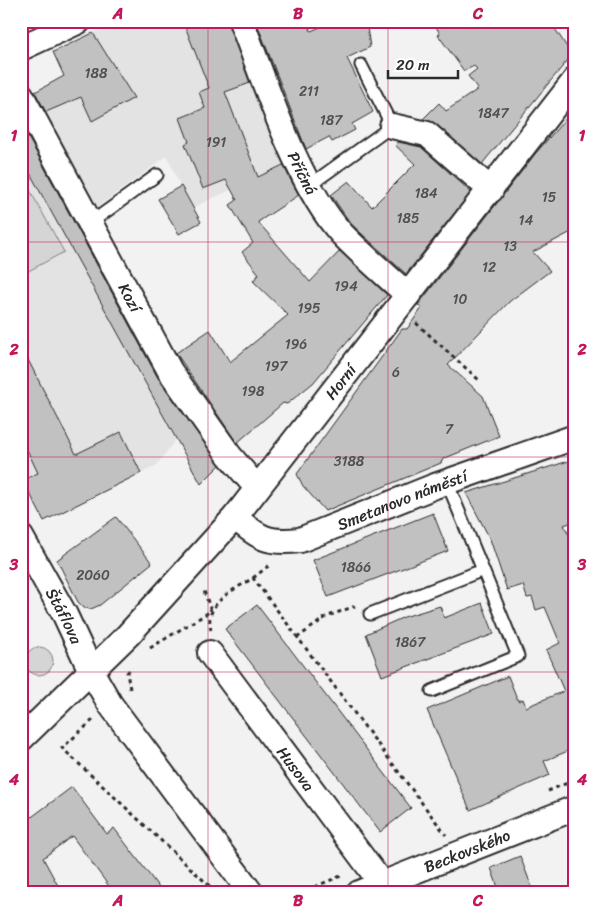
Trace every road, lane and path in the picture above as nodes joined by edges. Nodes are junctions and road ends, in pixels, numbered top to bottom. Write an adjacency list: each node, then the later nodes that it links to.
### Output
1 (79, 21): 3 (street)
2 (242, 21): 9 (street, Příčná)
3 (21, 48)
4 (361, 65): 7 (lane)
5 (575, 80): 10 (street, Horní)
6 (21, 95): 11 (street, Kozí)
7 (392, 126): 9 (lane); 10 (street)
8 (157, 175): 11 (lane)
9 (310, 185): 12 (street, Příčná)
10 (491, 190): 12 (street, Horní)
11 (90, 223): 17 (street, Kozí)
12 (408, 295): 13 (street, Horní)
13 (393, 316): 14 (path); 17 (street, Horní)
14 (479, 380)
15 (575, 437): 16 (street, Smetanovo náměstí)
16 (448, 482): 18 (street, Smetanovo náměstí); 20 (lane)
17 (256, 488): 18 (street, Horní)
18 (235, 517): 26 (street, Horní)
19 (21, 537): 28 (street, Štáflova)
20 (483, 570): 24 (lane); 29 (lane)
21 (202, 587): 23 (path)
22 (362, 603): 25 (path)
23 (211, 611): 25 (path); 26 (path); 27 (path)
24 (370, 614)
25 (297, 638): 33 (path)
26 (136, 644): 28 (street, Horní); 30 (path)
27 (210, 653): 34 (street, Husova)
28 (90, 671): 30 (street); 31 (street, Horní)
29 (432, 691)
30 (110, 704): 35 (path); 36 (street)
31 (21, 738)
32 (575, 808): 33 (street, Beckovského)
33 (459, 854): 34 (street, Beckovského)
34 (382, 884): 37 (street, Beckovského)
35 (217, 893)
36 (251, 893)
37 (359, 893)

